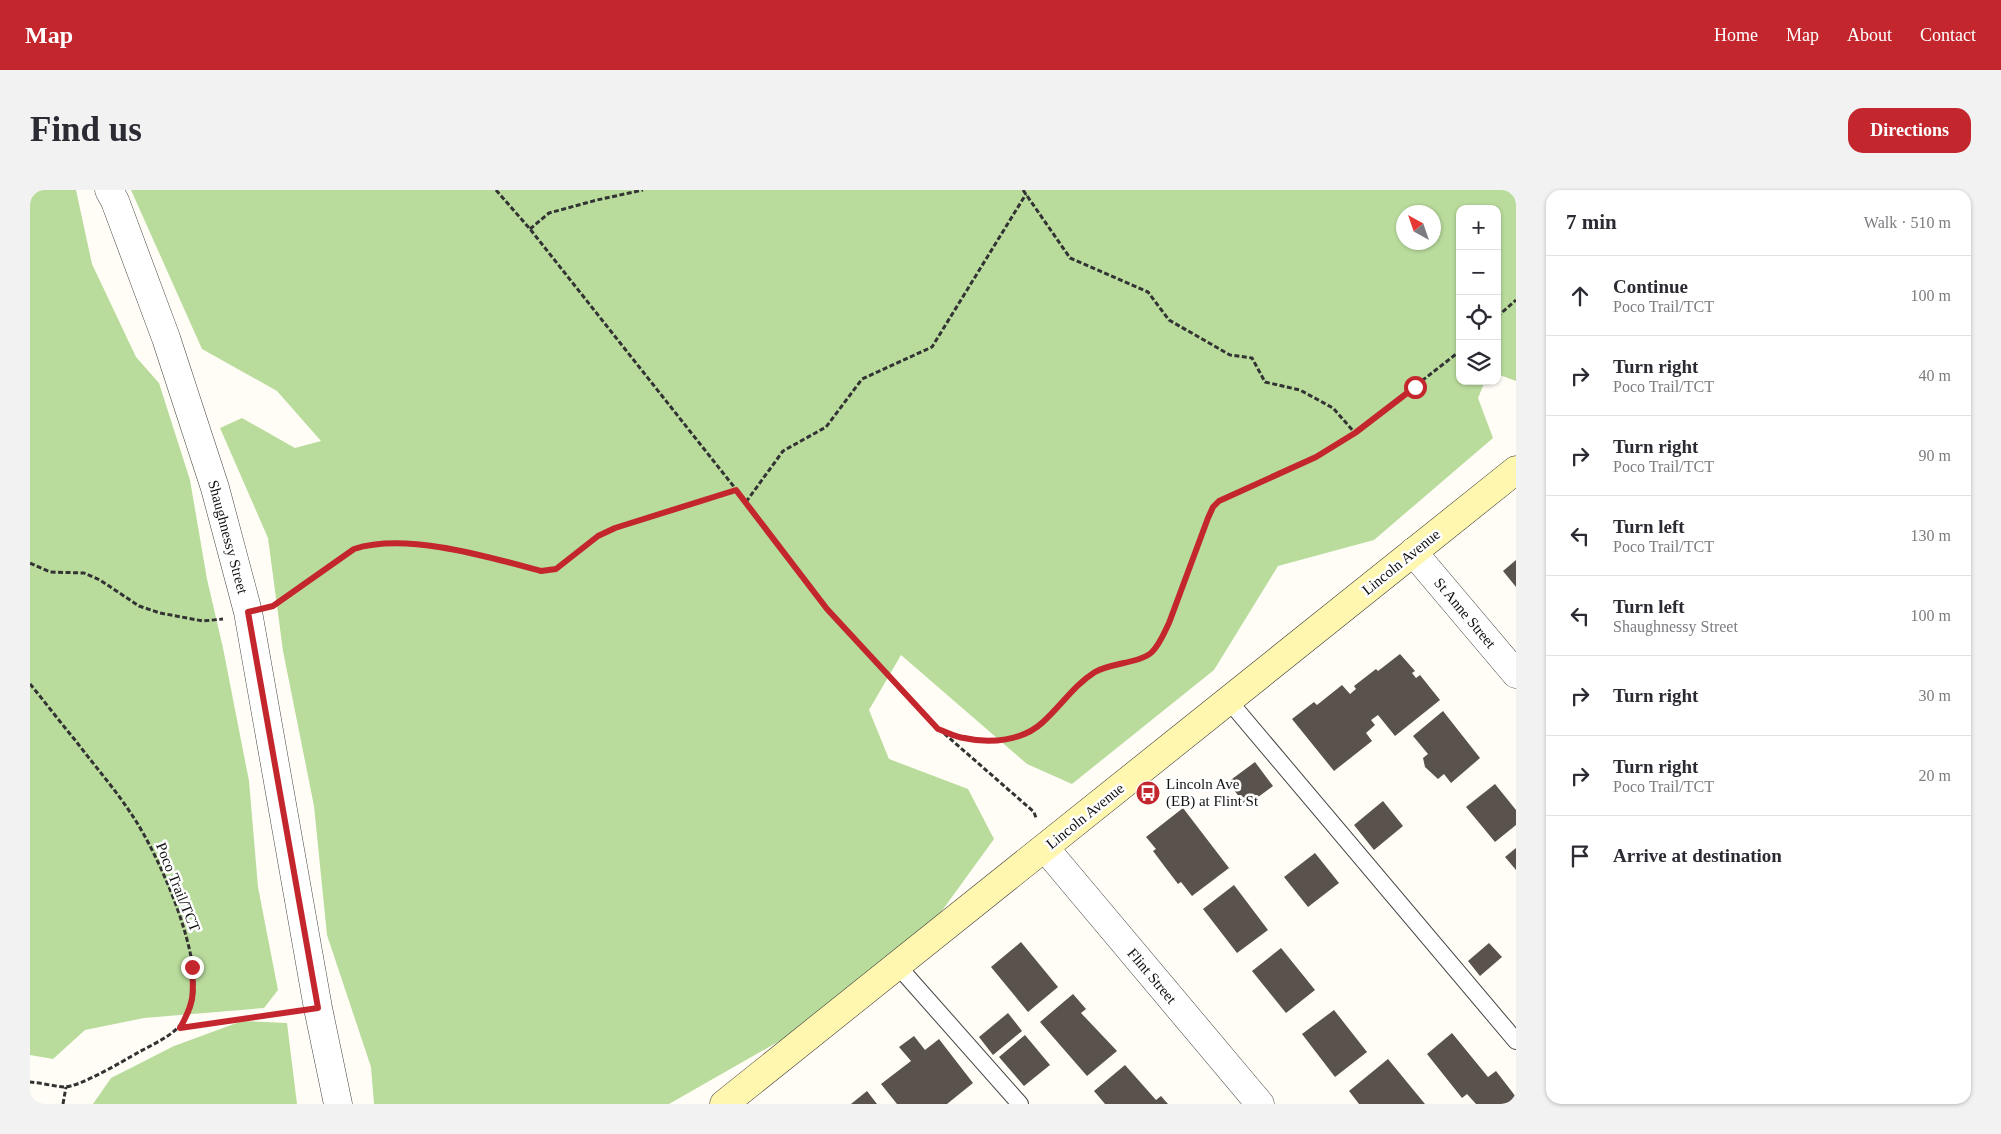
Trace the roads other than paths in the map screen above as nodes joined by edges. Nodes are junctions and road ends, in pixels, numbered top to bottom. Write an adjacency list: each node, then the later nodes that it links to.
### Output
1 (110, 190): 9 (street, Shaughnessy Street)
2 (1516, 470): 3 (main road, Lincoln Avenue)
3 (1413, 552): 4 (street, St Anne Street); 5 (main road, Lincoln Avenue)
4 (1516, 674)
5 (1229, 701): 6 (main road, Lincoln Avenue); 8 (lane)
6 (1045, 848): 7 (main road, Lincoln Avenue); 12 (street, Flint Street)
7 (897, 965): 10 (main road, Lincoln Avenue); 11 (lane)
8 (1516, 1041)
9 (338, 1104)
10 (724, 1104)
11 (1020, 1104)
12 (1260, 1104)

